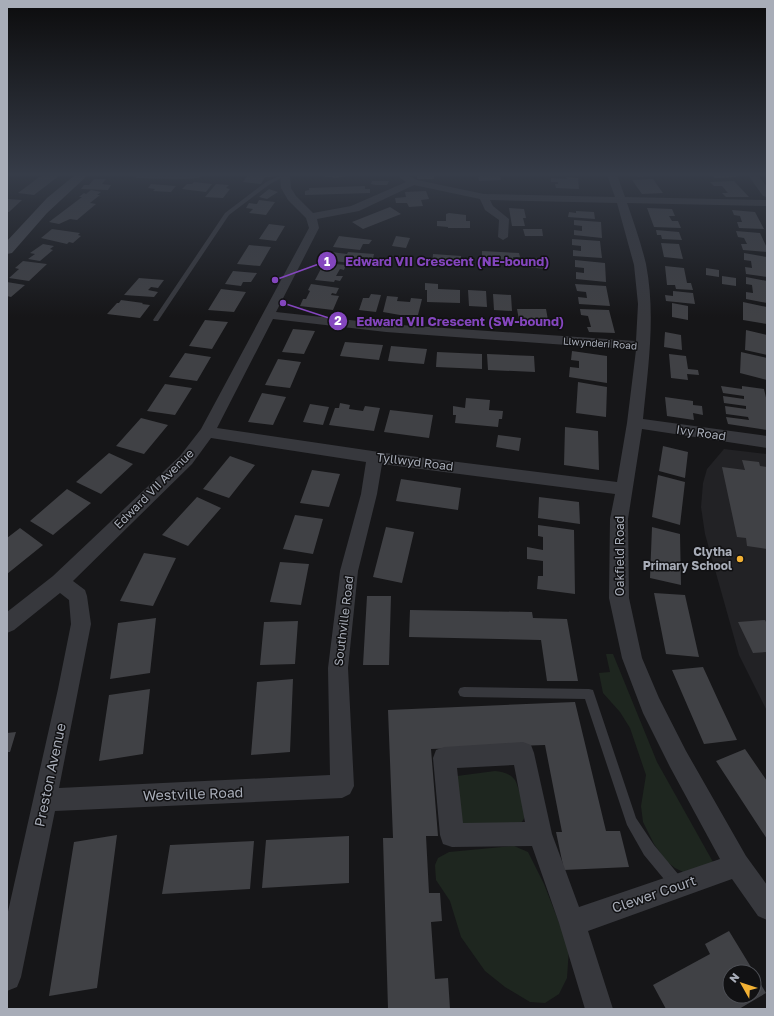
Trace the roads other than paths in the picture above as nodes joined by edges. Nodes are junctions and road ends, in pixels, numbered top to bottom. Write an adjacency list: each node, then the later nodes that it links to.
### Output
1 (31, 222): 7 (main road)
2 (221, 222): 9 (lane)
3 (312, 222): 8 (street, Edward VII Avenue)
4 (504, 222): 6 (street)
5 (628, 222): 10 (street, Oakfield Road)
6 (504, 237)
7 (7, 250)
8 (270, 315): 10 (street, Llwynderi Road); 12 (street, Edward VII Avenue)
9 (156, 320)
10 (643, 346): 11 (street, Oakfield Road)
11 (635, 423): 13 (street, Ivy Road); 15 (street, Oakfield Road)
12 (207, 432): 14 (street, Tyllwyd Road); 16 (street, Edward VII Avenue)
13 (767, 442)
14 (375, 458): 15 (street, Tyllwyd Road); 19 (street, Southville Road)
15 (623, 489): 22 (street, Oakfield Road)
16 (60, 582): 17 (street, Edward VII Avenue); 20 (street, Preston Avenue)
17 (7, 624)
18 (464, 692): 23 (lane)
19 (342, 786): 20 (street, Westville Road)
20 (44, 800): 26 (street, Preston Avenue)
21 (540, 834): 21 (street); 25 (street)
22 (737, 865): 23 (street, Clewer Court); 24 (street, Oakfield Road)
23 (679, 886): 25 (street, Clewer Court)
24 (767, 907)
25 (572, 923): 27 (street)
26 (7, 977)
27 (599, 1009)

